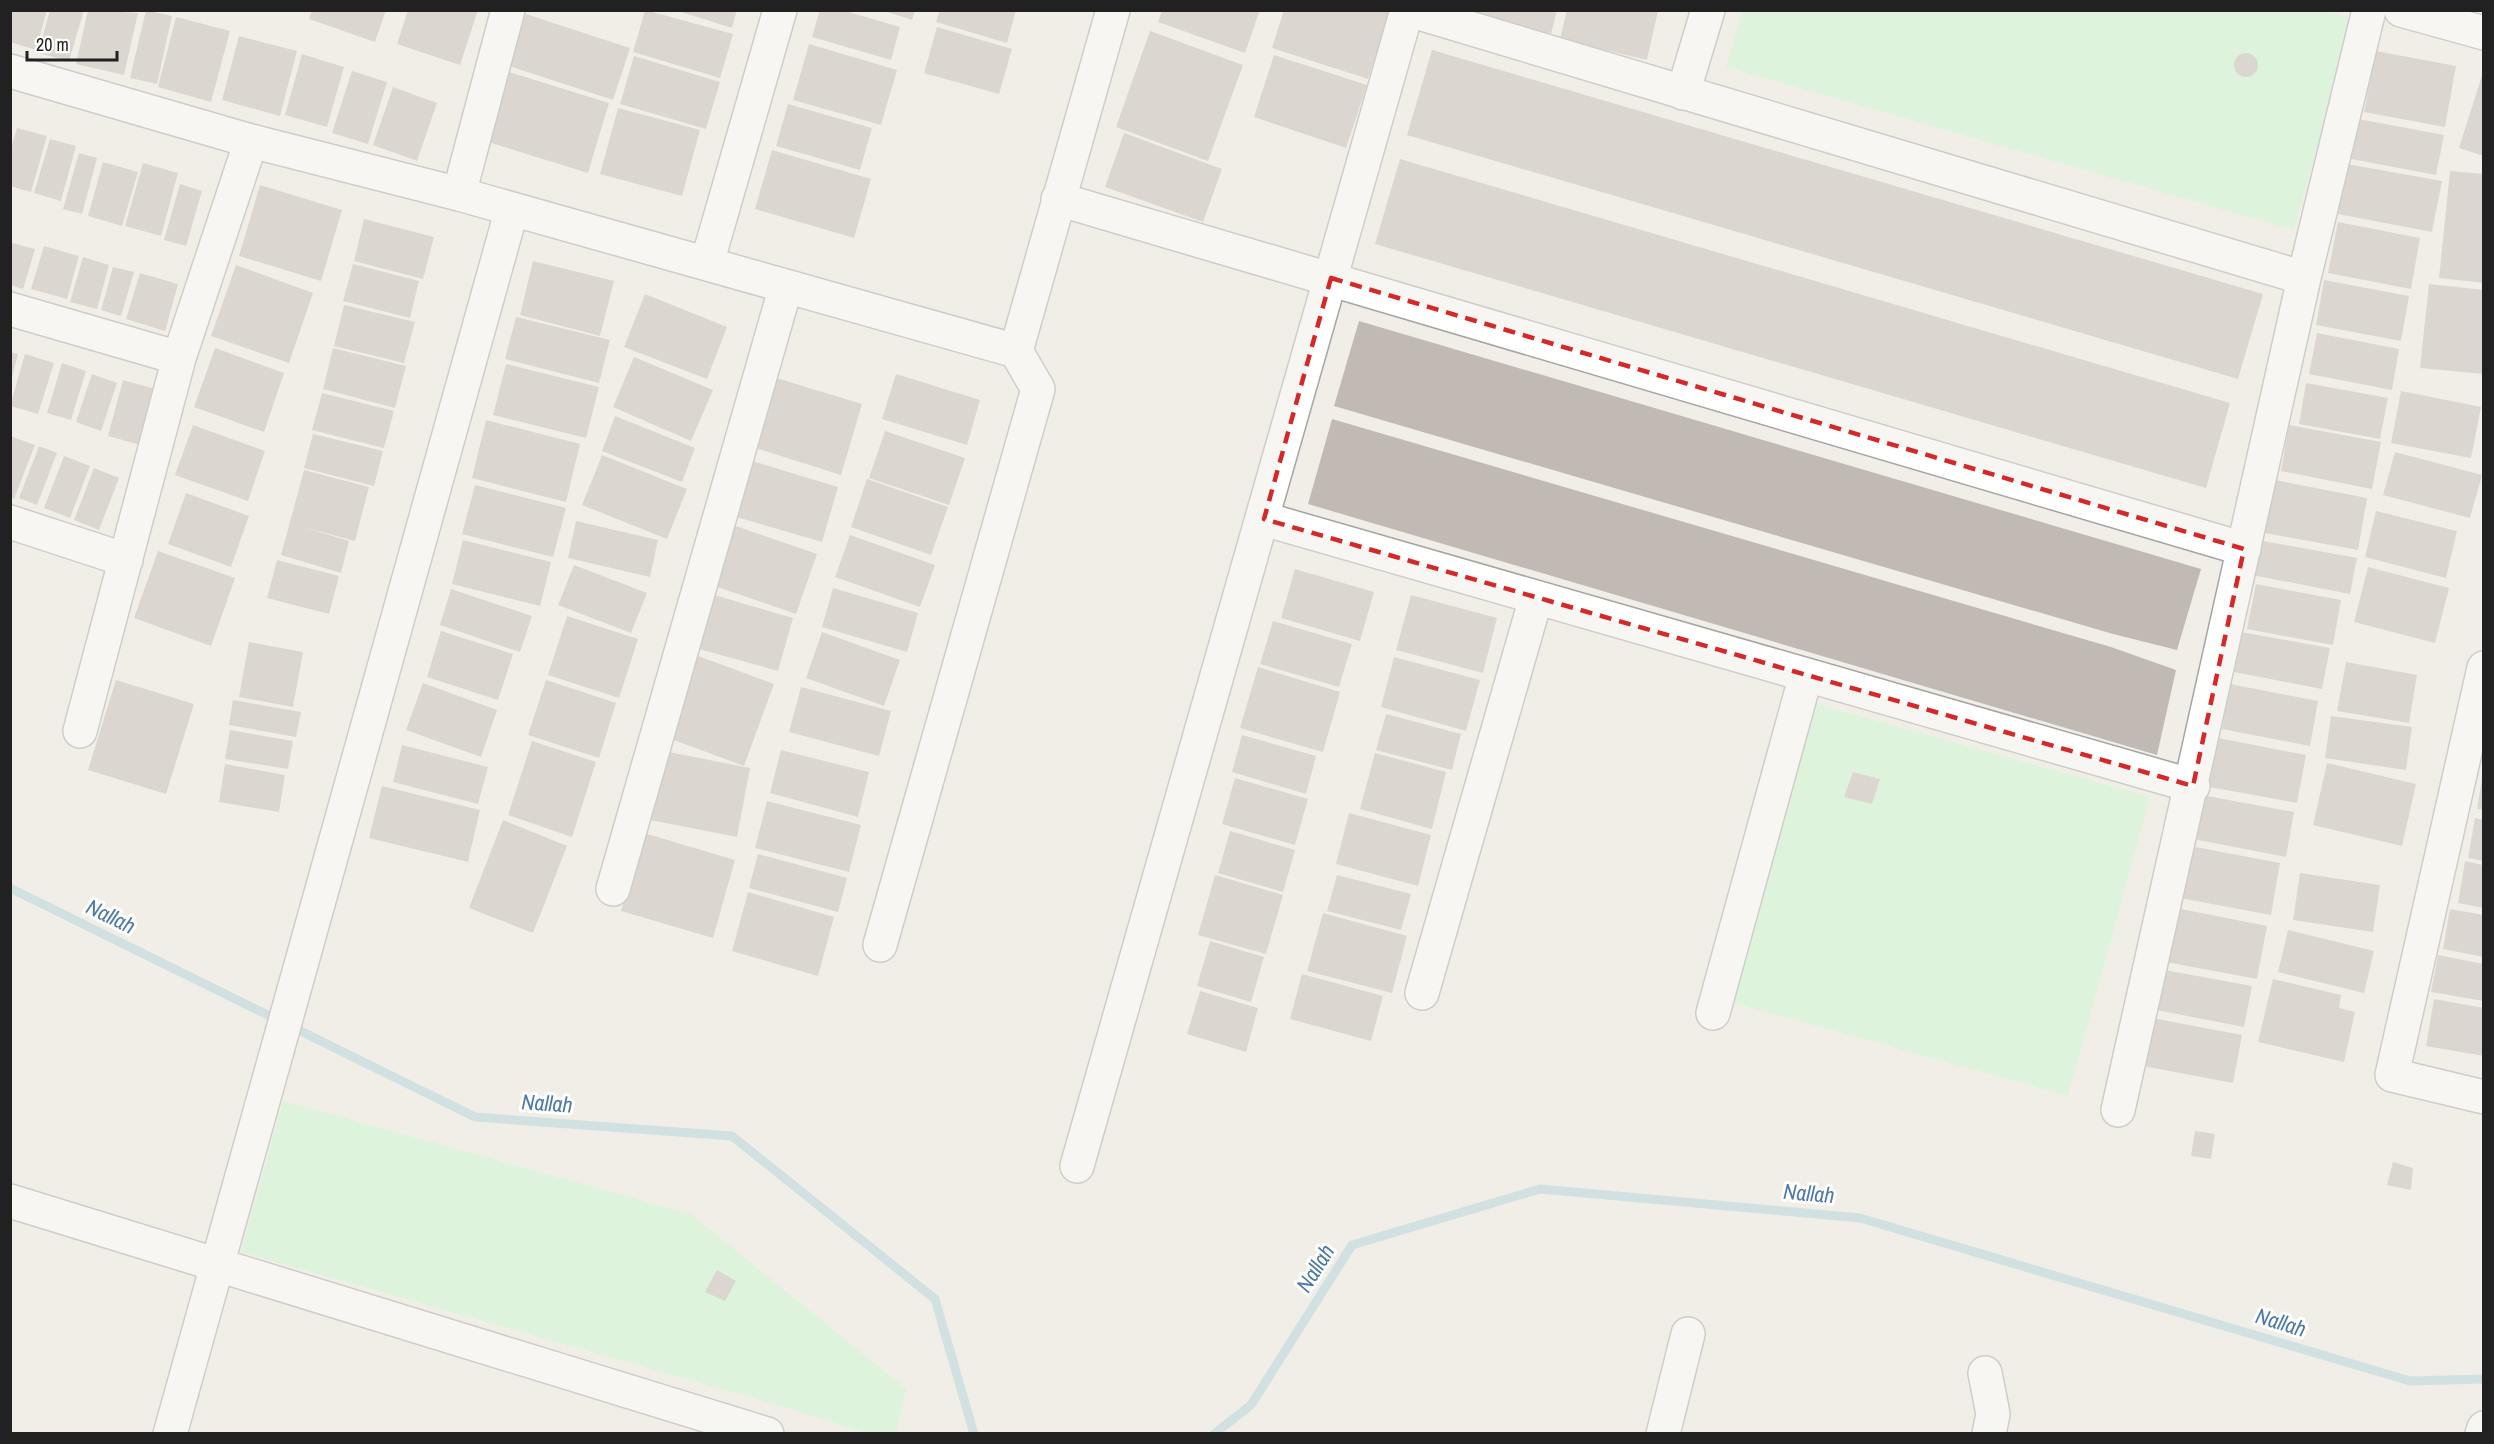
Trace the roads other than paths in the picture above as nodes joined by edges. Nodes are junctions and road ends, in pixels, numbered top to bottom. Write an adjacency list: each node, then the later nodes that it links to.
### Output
1 (508, 10): 12 (street)
2 (780, 10): 15 (street)
3 (1113, 10): 13 (street)
4 (1408, 10): 10 (street); 16 (street)
5 (1708, 10): 10 (street)
6 (2369, 10): 17 (street)
7 (2401, 10): 8 (street)
8 (2484, 33)
9 (10, 70): 11 (street)
10 (1683, 93): 17 (street)
11 (251, 141): 12 (street); 21 (street)
12 (459, 194): 14 (street)
13 (1058, 199): 16 (street); 20 (street)
14 (512, 209): 15 (street); 39 (street)
15 (707, 263): 18 (street)
16 (1331, 278): 22 (street); 24 (street)
17 (2304, 278): 24 (street)
18 (786, 286): 20 (street); 31 (street)
19 (10, 309): 21 (street)
20 (1016, 351): 32 (street)
21 (179, 358): 25 (street)
22 (1264, 519): 26 (street); 37 (street)
23 (10, 522): 25 (street)
24 (2244, 549): 30 (street)
25 (126, 560): 29 (street)
26 (1536, 598): 28 (street); 33 (street)
27 (2484, 668): 35 (street)
28 (1806, 675): 30 (street); 34 (street)
29 (80, 731)
30 (2193, 786): 36 (street)
31 (613, 889)
32 (880, 945)
33 (1422, 993)
34 (1713, 1013)
35 (2484, 1097)
36 (2118, 1110)
37 (1077, 1166)
38 (10, 1201): 39 (street)
39 (217, 1265): 43 (street); 44 (street)
40 (1688, 1334): 45 (street)
41 (1984, 1372): 46 (street)
42 (2484, 1428): 47 (street)
43 (170, 1434)
44 (767, 1434)
45 (1663, 1434)
46 (1989, 1434)
47 (2482, 1434)

